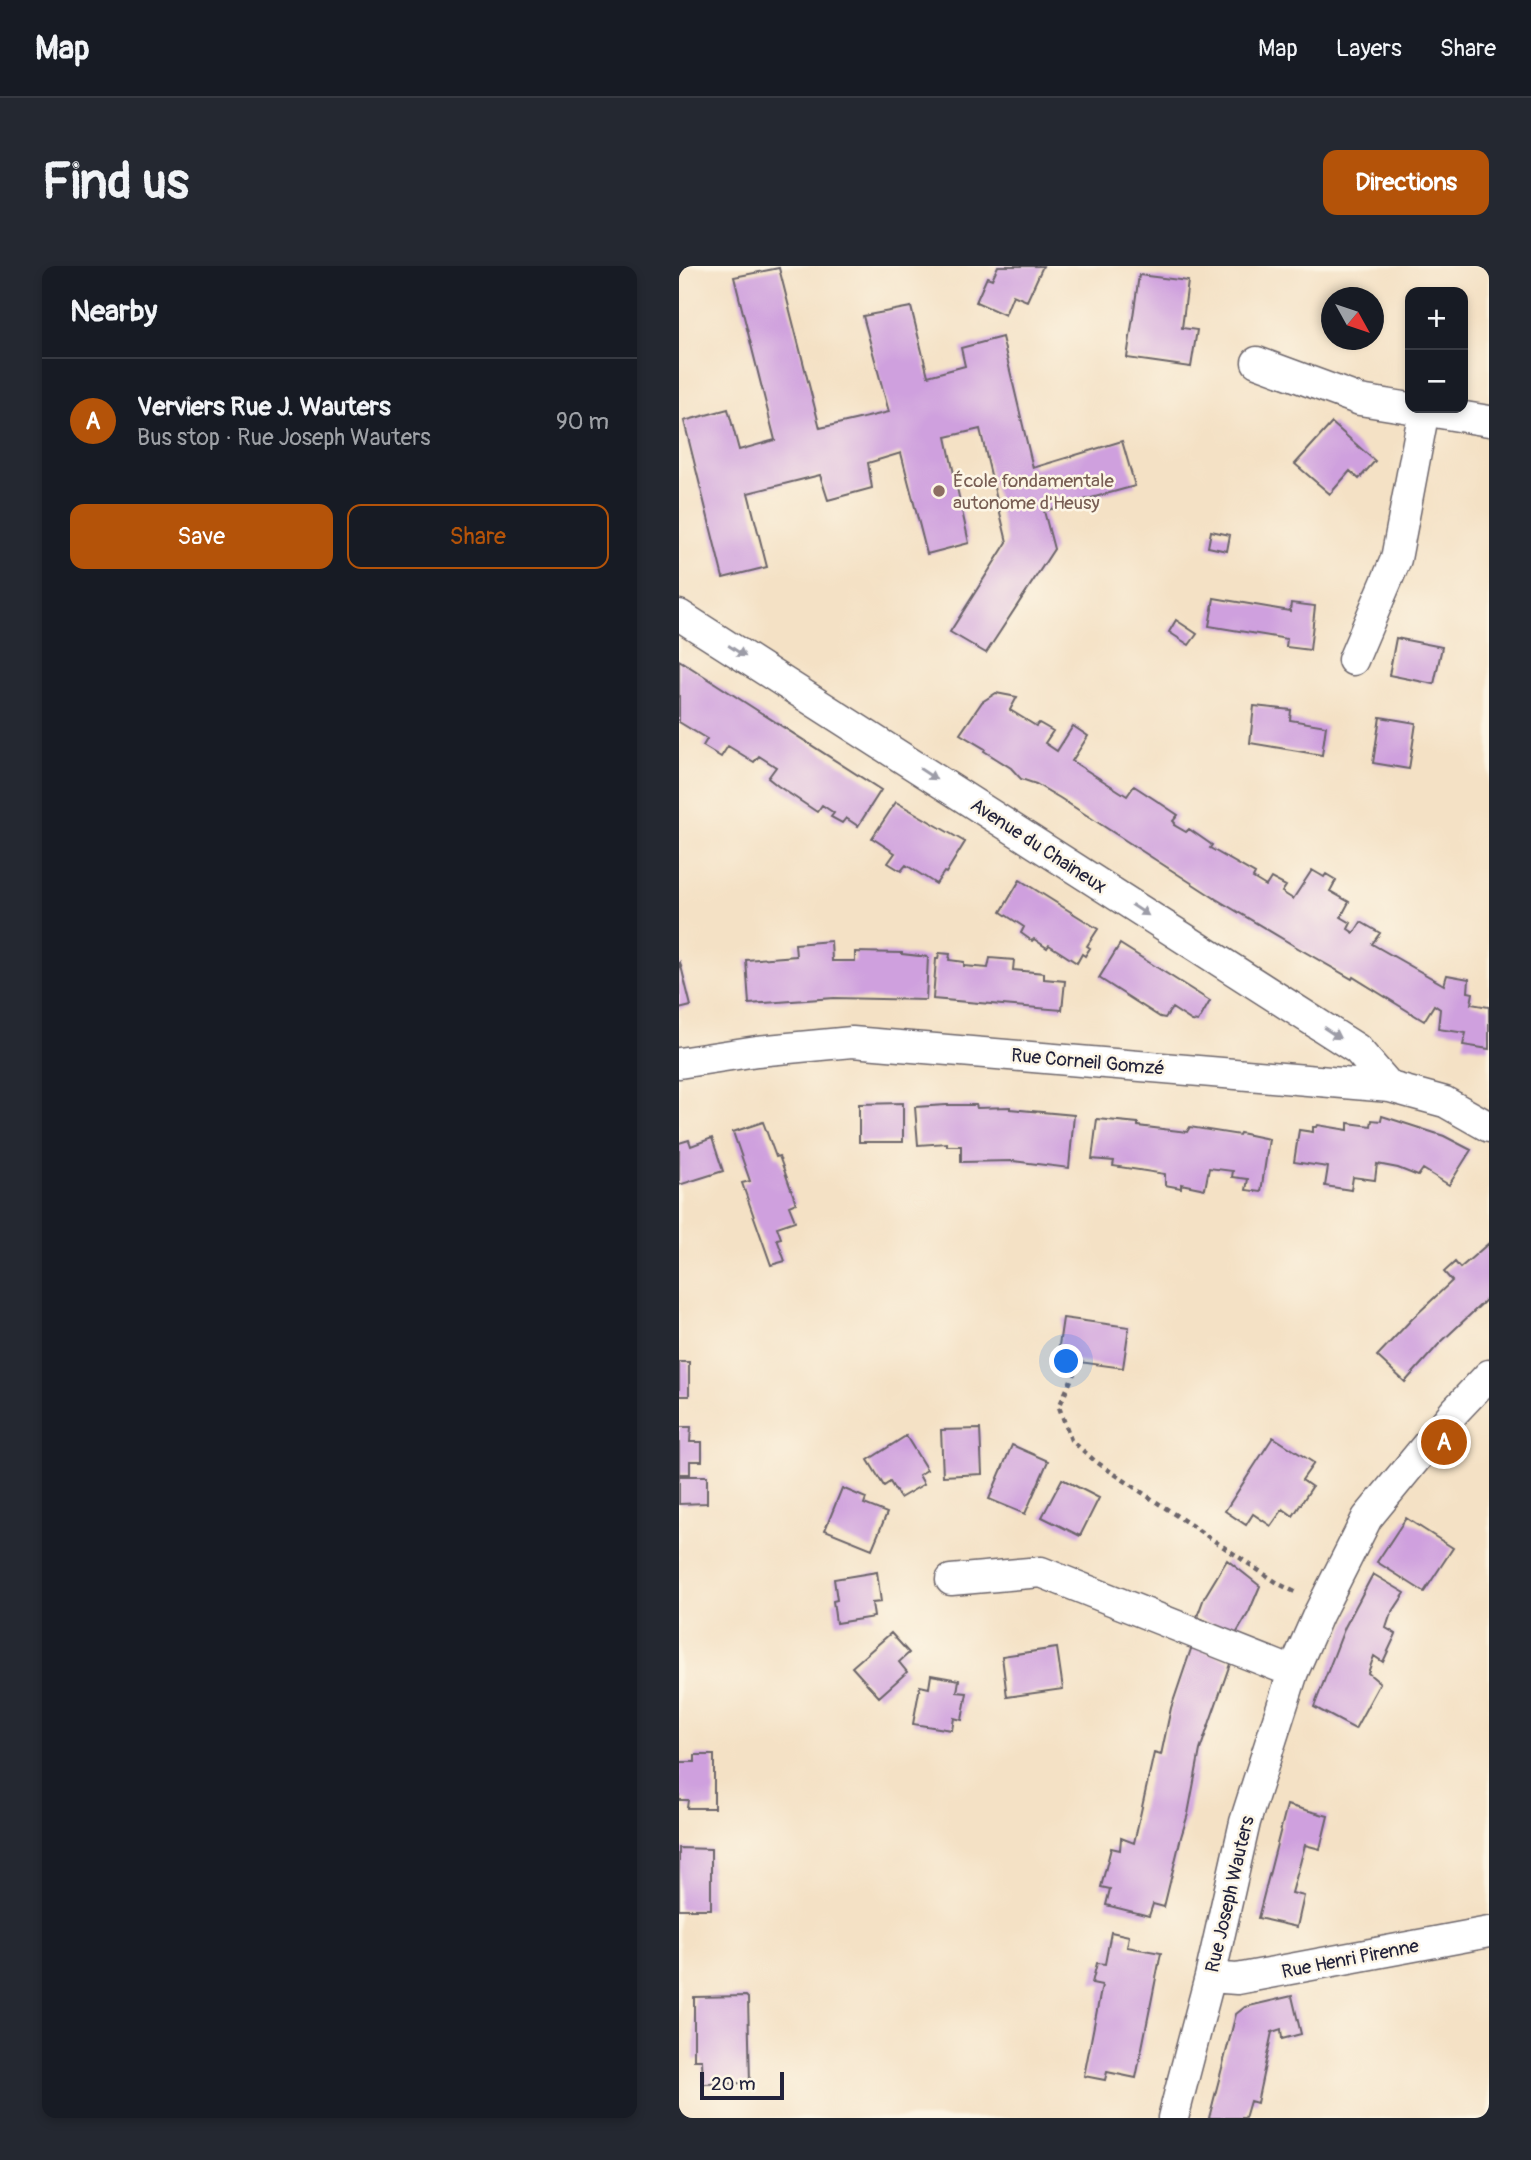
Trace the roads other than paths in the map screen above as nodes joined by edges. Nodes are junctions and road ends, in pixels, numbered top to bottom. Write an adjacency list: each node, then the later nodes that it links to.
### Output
1 (1257, 362): 2 (street)
2 (1405, 407)
3 (1414, 413): 7 (street)
4 (1443, 413): 5 (street)
5 (1489, 421)
6 (679, 615): 9 (street, Avenue du Chaineux, one-way to 9)
7 (1353, 660)
8 (679, 1063): 9 (street, Rue Corneil Gomzé)
9 (1390, 1087): 10 (street, Rue Corneil Gomzé)
10 (1489, 1127)
11 (1489, 1375): 13 (street, Rue Joseph Wauters)
12 (951, 1580): 13 (street)
13 (1293, 1672): 15 (street, Rue Joseph Wauters)
14 (1489, 1932): 15 (street, Rue Henri Pirenne)
15 (1210, 1977): 16 (street, Rue Joseph Wauters)
16 (1173, 2118)

